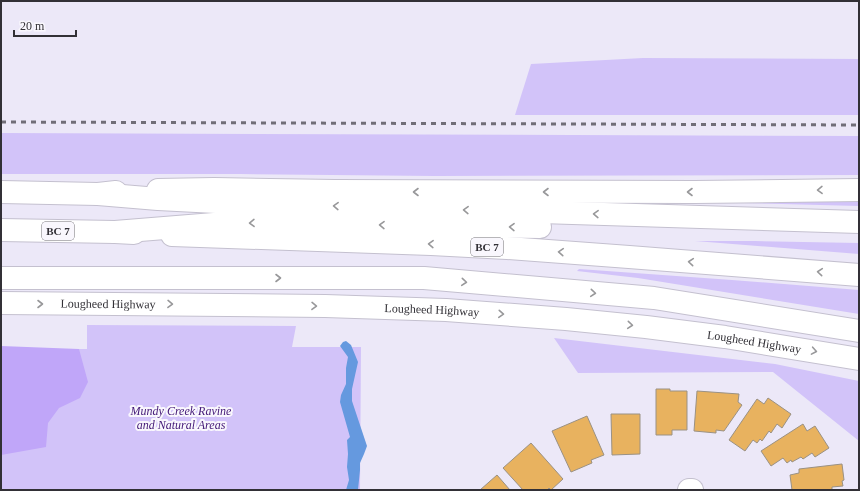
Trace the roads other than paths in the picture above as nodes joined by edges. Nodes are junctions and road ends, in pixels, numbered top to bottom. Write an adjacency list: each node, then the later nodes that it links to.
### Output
1 (859, 190): 3 (main road, one-way to 3)
2 (1, 192): 3 (main road)
3 (98, 194): 4 (main road, one-way to 3)
4 (859, 222)
5 (1, 230): 6 (main road, BC 7)
6 (115, 232): 7 (main road, one-way to 6); 8 (main road, BC 7, one-way to 6)
7 (859, 232)
8 (859, 275)
9 (1, 278): 11 (main road, one-way to 11)
10 (1, 304): 12 (main road, Lougheed Highway, one-way to 12)
11 (859, 331)
12 (859, 359)

